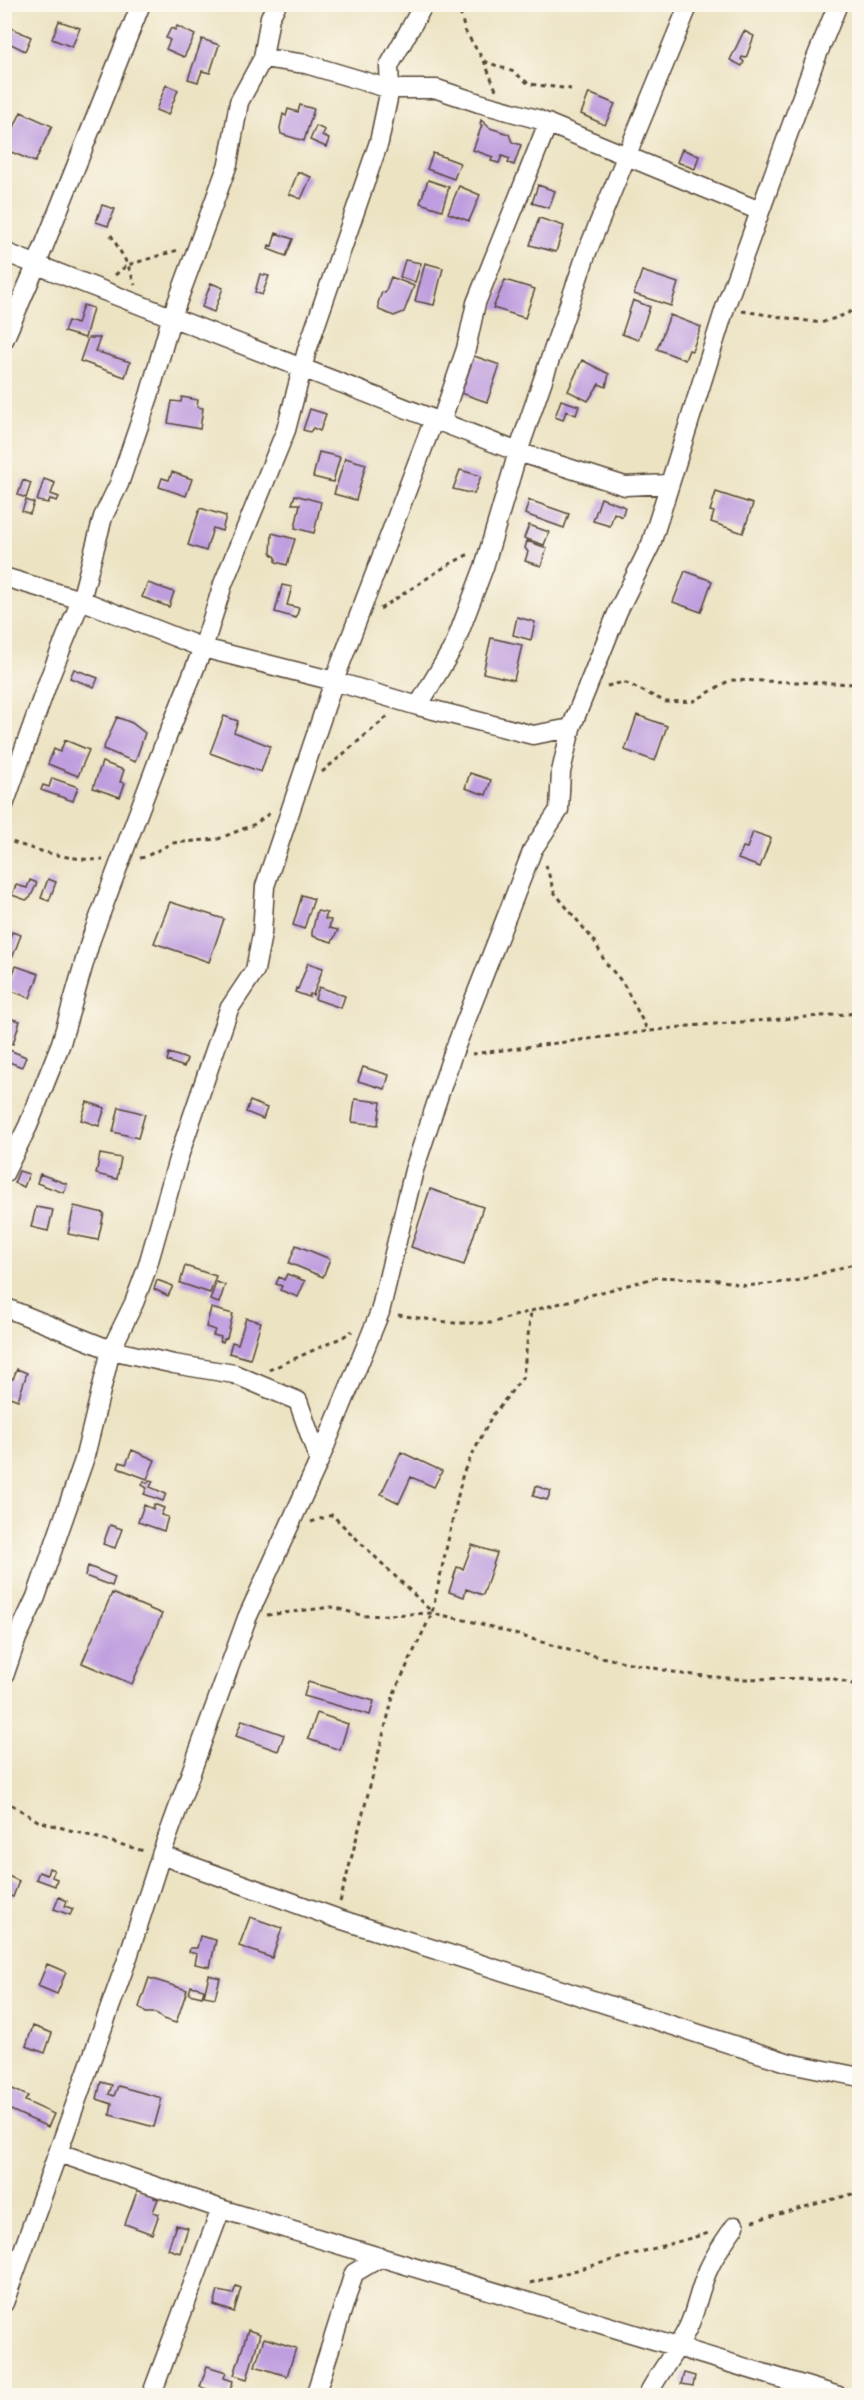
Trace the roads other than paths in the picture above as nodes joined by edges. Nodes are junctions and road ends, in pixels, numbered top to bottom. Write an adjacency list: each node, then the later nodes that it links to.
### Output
1 (141, 4): 12 (street)
2 (277, 4): 6 (street)
3 (424, 4): 7 (street)
4 (689, 4): 9 (street)
5 (838, 4): 10 (street)
6 (263, 58): 7 (street); 13 (street)
7 (390, 89): 8 (street); 15 (street)
8 (548, 123): 9 (street); 16 (street)
9 (627, 156): 10 (street); 17 (street)
10 (760, 211): 18 (street)
11 (4, 252): 12 (street)
12 (36, 266): 13 (street); 14 (street)
13 (171, 318): 15 (street); 20 (street)
14 (4, 340)
15 (304, 368): 16 (street); 21 (street)
16 (437, 420): 17 (street); 22 (street)
17 (518, 452): 18 (street); 23 (street)
18 (669, 484): 24 (street)
19 (4, 577): 20 (street)
20 (81, 600): 21 (street); 25 (street)
21 (203, 648): 22 (street); 26 (street)
22 (334, 681): 23 (street); 28 (street)
23 (418, 706): 24 (street)
24 (571, 728): 29 (street)
25 (4, 805)
26 (4, 1174)
27 (4, 1307): 28 (street)
28 (111, 1350): 29 (street); 30 (street)
29 (319, 1461): 31 (street)
30 (4, 1676)
31 (160, 1855): 32 (street); 33 (street)
32 (860, 2077)
33 (59, 2152): 34 (street); 39 (street)
34 (221, 2209): 36 (street); 41 (street)
35 (735, 2226): 40 (street)
36 (344, 2246): 37 (street); 38 (street)
37 (381, 2257): 38 (street); 40 (street)
38 (354, 2273): 42 (street)
39 (4, 2304)
40 (678, 2347): 43 (street); 44 (street)
41 (151, 2396)
42 (315, 2396)
43 (647, 2396)
44 (839, 2396)

